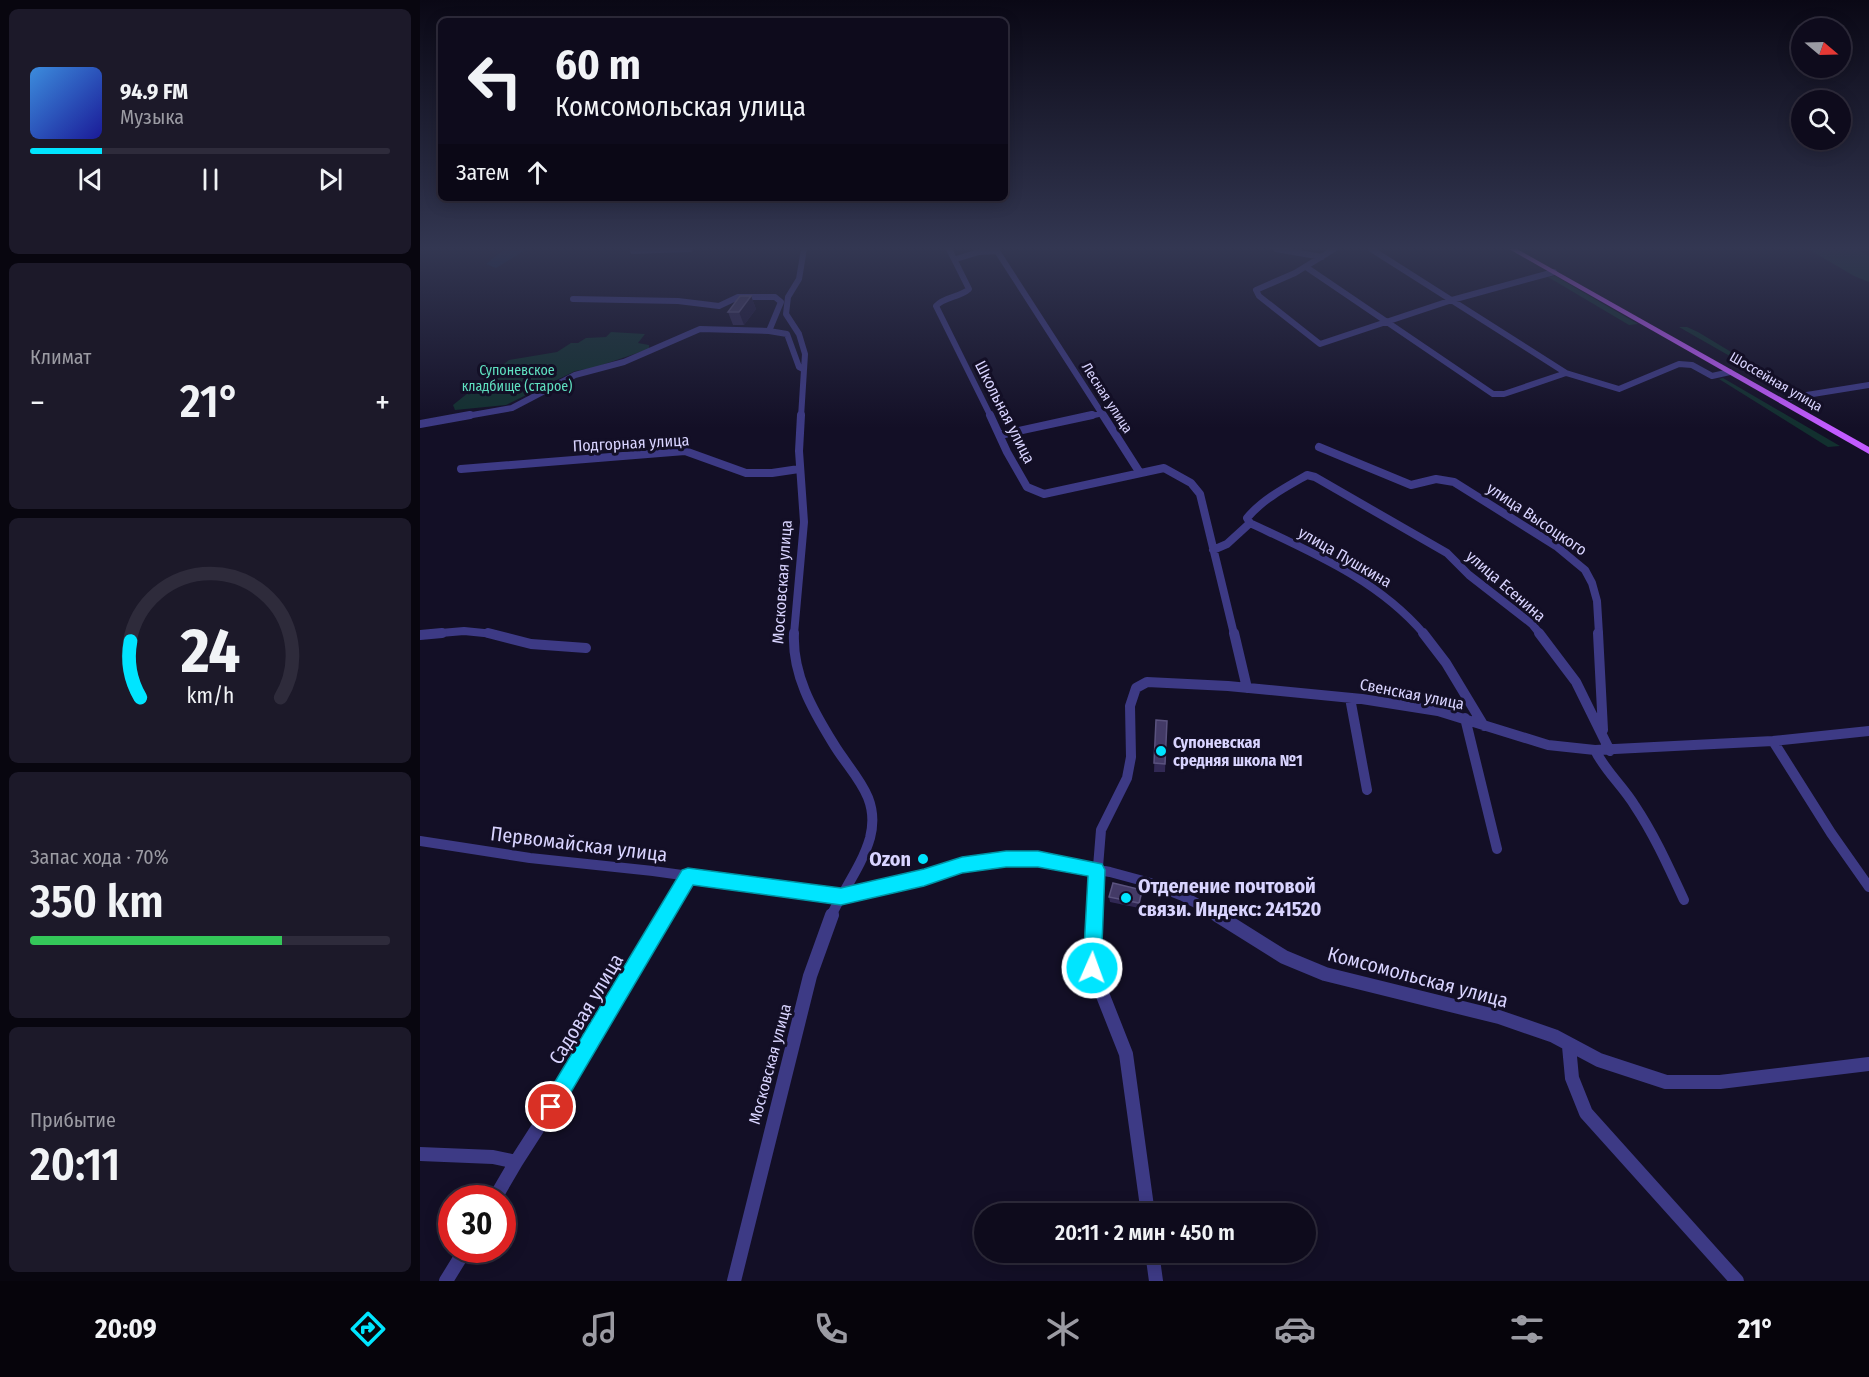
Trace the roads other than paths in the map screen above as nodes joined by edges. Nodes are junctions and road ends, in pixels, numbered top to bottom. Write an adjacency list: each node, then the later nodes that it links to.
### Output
1 (779, 309): 12 (street)
2 (787, 309): 13 (street, Московская улица)
3 (937, 309): 20 (street, Школьная улица)
4 (1035, 309): 18 (street, Лесная улица)
5 (1275, 309): 11 (street)
6 (1367, 309): 11 (street)
7 (1428, 309): 11 (street)
8 (1466, 309): 15 (street)
9 (1619, 309): 14 (main road, Шоссейная улица)
10 (1628, 309): 17 (main road, Шоссейная улица)
11 (1388, 323): 15 (street)
12 (769, 331): 13 (street); 19 (street)
13 (803, 369): 25 (street, Московская улица)
14 (1730, 372): 15 (street); 23 (main road, Шоссейная улица)
15 (1566, 373)
16 (1869, 385): 17 (street)
17 (1788, 399): 21 (main road, Шоссейная улица)
18 (1103, 413): 20 (street); 26 (street, Лесная улица)
19 (420, 424)
20 (1000, 435): 26 (street, Школьная улица)
21 (1869, 445)
22 (1319, 447): 36 (street, улица Высоцкого)
23 (1869, 451)
24 (460, 469): 25 (street, Подгорная улица)
25 (799, 469): 46 (street, Московская улица)
26 (1140, 473): 28 (street, Школьная улица)
27 (1250, 523): 28 (street); 34 (street, улица Пушкина); 36 (street, улица Есенина)
28 (1213, 550): 31 (street, Школьная улица)
29 (420, 635): 30 (street)
30 (586, 648)
31 (1247, 688): 32 (street, Свенская улица); 43 (street, Свенская улица)
32 (1350, 698): 33 (street, Свенская улица); 40 (street)
33 (1465, 718): 34 (street, Свенская улица); 42 (street)
34 (1484, 726): 38 (street, Свенская улица)
35 (1869, 731): 37 (street, Свенская улица)
36 (1603, 734): 39 (street, улица Есенина)
37 (1773, 741): 39 (street, Свенская улица); 45 (street)
38 (1595, 750): 39 (street, Свенская улица); 47 (street)
39 (1610, 751)
40 (1367, 790)
41 (420, 841): 44 (street, Первомайская улица)
42 (1497, 849)
43 (1096, 870): 46 (street, Комсомольская улица); 48 (street, Комсомольская улица); 53 (street)
44 (688, 876): 46 (street, Первомайская улица); 51 (street, Садовая улица)
45 (1869, 887)
46 (841, 897): 57 (street, Московская улица)
47 (1684, 900)
48 (1569, 1046): 49 (street, Комсомольская улица); 59 (street)
49 (1869, 1064)
50 (420, 1154): 51 (street)
51 (516, 1162): 52 (street, Садовая улица)
52 (503, 1185)
53 (1146, 1203)
54 (457, 1263): 56 (street)
55 (1154, 1263): 58 (street)
56 (446, 1281)
57 (734, 1281)
58 (1156, 1281)
59 (1737, 1281)

